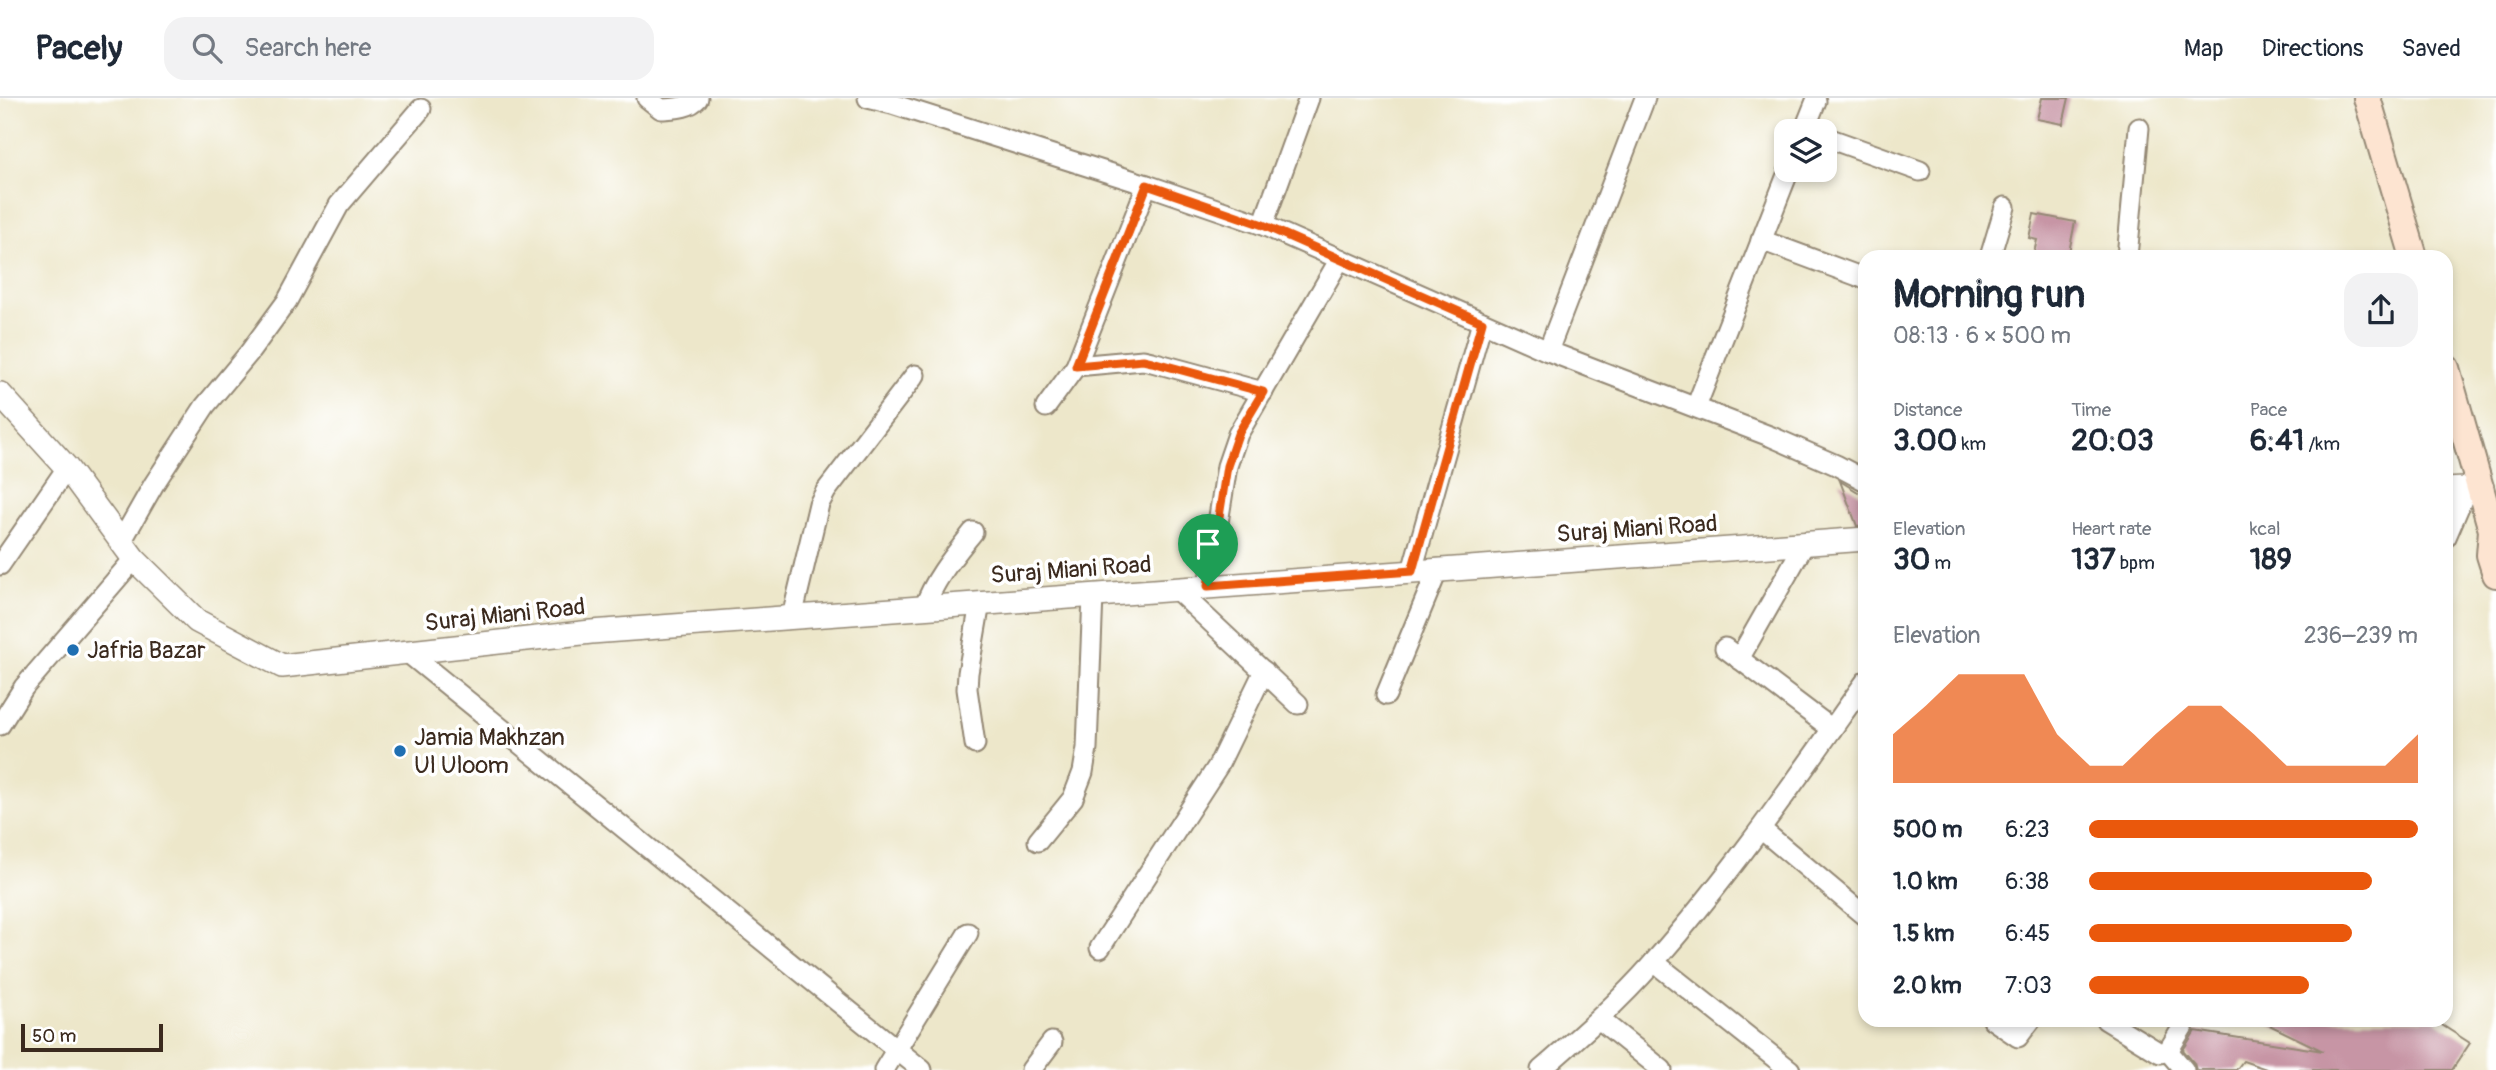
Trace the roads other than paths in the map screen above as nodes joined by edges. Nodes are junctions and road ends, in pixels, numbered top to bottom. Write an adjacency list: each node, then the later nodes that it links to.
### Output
1 (647, 98): 2 (street)
2 (698, 98)
3 (868, 98): 7 (street)
4 (1310, 98): 17 (street)
5 (1645, 98): 25 (street)
6 (2367, 98): 21 (main road)
7 (893, 101): 15 (street)
8 (1816, 101): 10 (street)
9 (421, 109): 41 (street)
10 (1810, 119)
11 (2139, 128): 20 (street)
12 (1837, 141): 13 (street)
13 (1920, 172)
14 (1783, 182): 18 (street)
15 (1147, 185): 17 (street); 26 (street)
16 (2005, 207): 19 (street)
17 (1263, 225): 22 (street)
18 (1761, 240): 23 (street); 32 (street)
19 (1992, 250)
20 (2128, 250)
21 (2412, 250)
22 (1340, 259): 24 (street); 28 (street)
23 (1858, 276)
24 (1482, 322): 25 (street); 44 (street)
25 (1548, 351): 32 (street)
26 (1076, 366): 28 (street); 31 (street)
27 (915, 374): 51 (street)
28 (1263, 392): 46 (street)
29 (0, 394): 33 (street)
30 (2453, 399): 35 (main road)
31 (1046, 407)
32 (1696, 407): 34 (street)
33 (66, 468): 41 (street); 42 (street)
34 (1858, 477)
35 (2473, 488): 36 (street); 38 (main road)
36 (2453, 524)
37 (973, 531): 50 (street)
38 (2494, 533): 45 (main road)
39 (1858, 540): 40 (street, Suraj Miani Road)
40 (1805, 543): 43 (street, Suraj Miani Road); 58 (street)
41 (127, 551): 52 (street, Suraj Miani Road); 57 (street)
42 (0, 565)
43 (1438, 569): 44 (street, Suraj Miani Road); 55 (street)
44 (1412, 571): 46 (street, Suraj Miani Road)
45 (2496, 574)
46 (1208, 586): 47 (street, Suraj Miani Road)
47 (1175, 589): 48 (street, Suraj Miani Road); 53 (street)
48 (1093, 595): 49 (street, Suraj Miani Road); 61 (street)
49 (980, 604): 50 (street, Suraj Miani Road); 59 (street)
50 (924, 608): 51 (street, Suraj Miani Road)
51 (792, 617): 52 (street, Suraj Miani Road)
52 (407, 652): 72 (street)
53 (1264, 671): 56 (street); 64 (street)
54 (1858, 692): 58 (street)
55 (1386, 695)
56 (1298, 704)
57 (0, 725)
58 (1832, 729): 60 (street)
59 (975, 744)
60 (1761, 829): 62 (street); 65 (street)
61 (1038, 841)
62 (1858, 910)
63 (968, 933): 72 (street)
64 (1100, 948)
65 (1654, 962): 66 (street); 79 (street)
66 (1599, 1020): 77 (street); 78 (street)
67 (2003, 1027): 68 (street)
68 (2026, 1027)
69 (2117, 1027): 73 (street)
70 (2183, 1027): 73 (street)
71 (1052, 1042): 76 (street)
72 (897, 1049): 74 (street); 75 (street)
73 (2168, 1051): 80 (street)
74 (884, 1070)
75 (922, 1070)
76 (1031, 1070)
77 (1541, 1070)
78 (1662, 1070)
79 (1790, 1070)
80 (2184, 1070)

